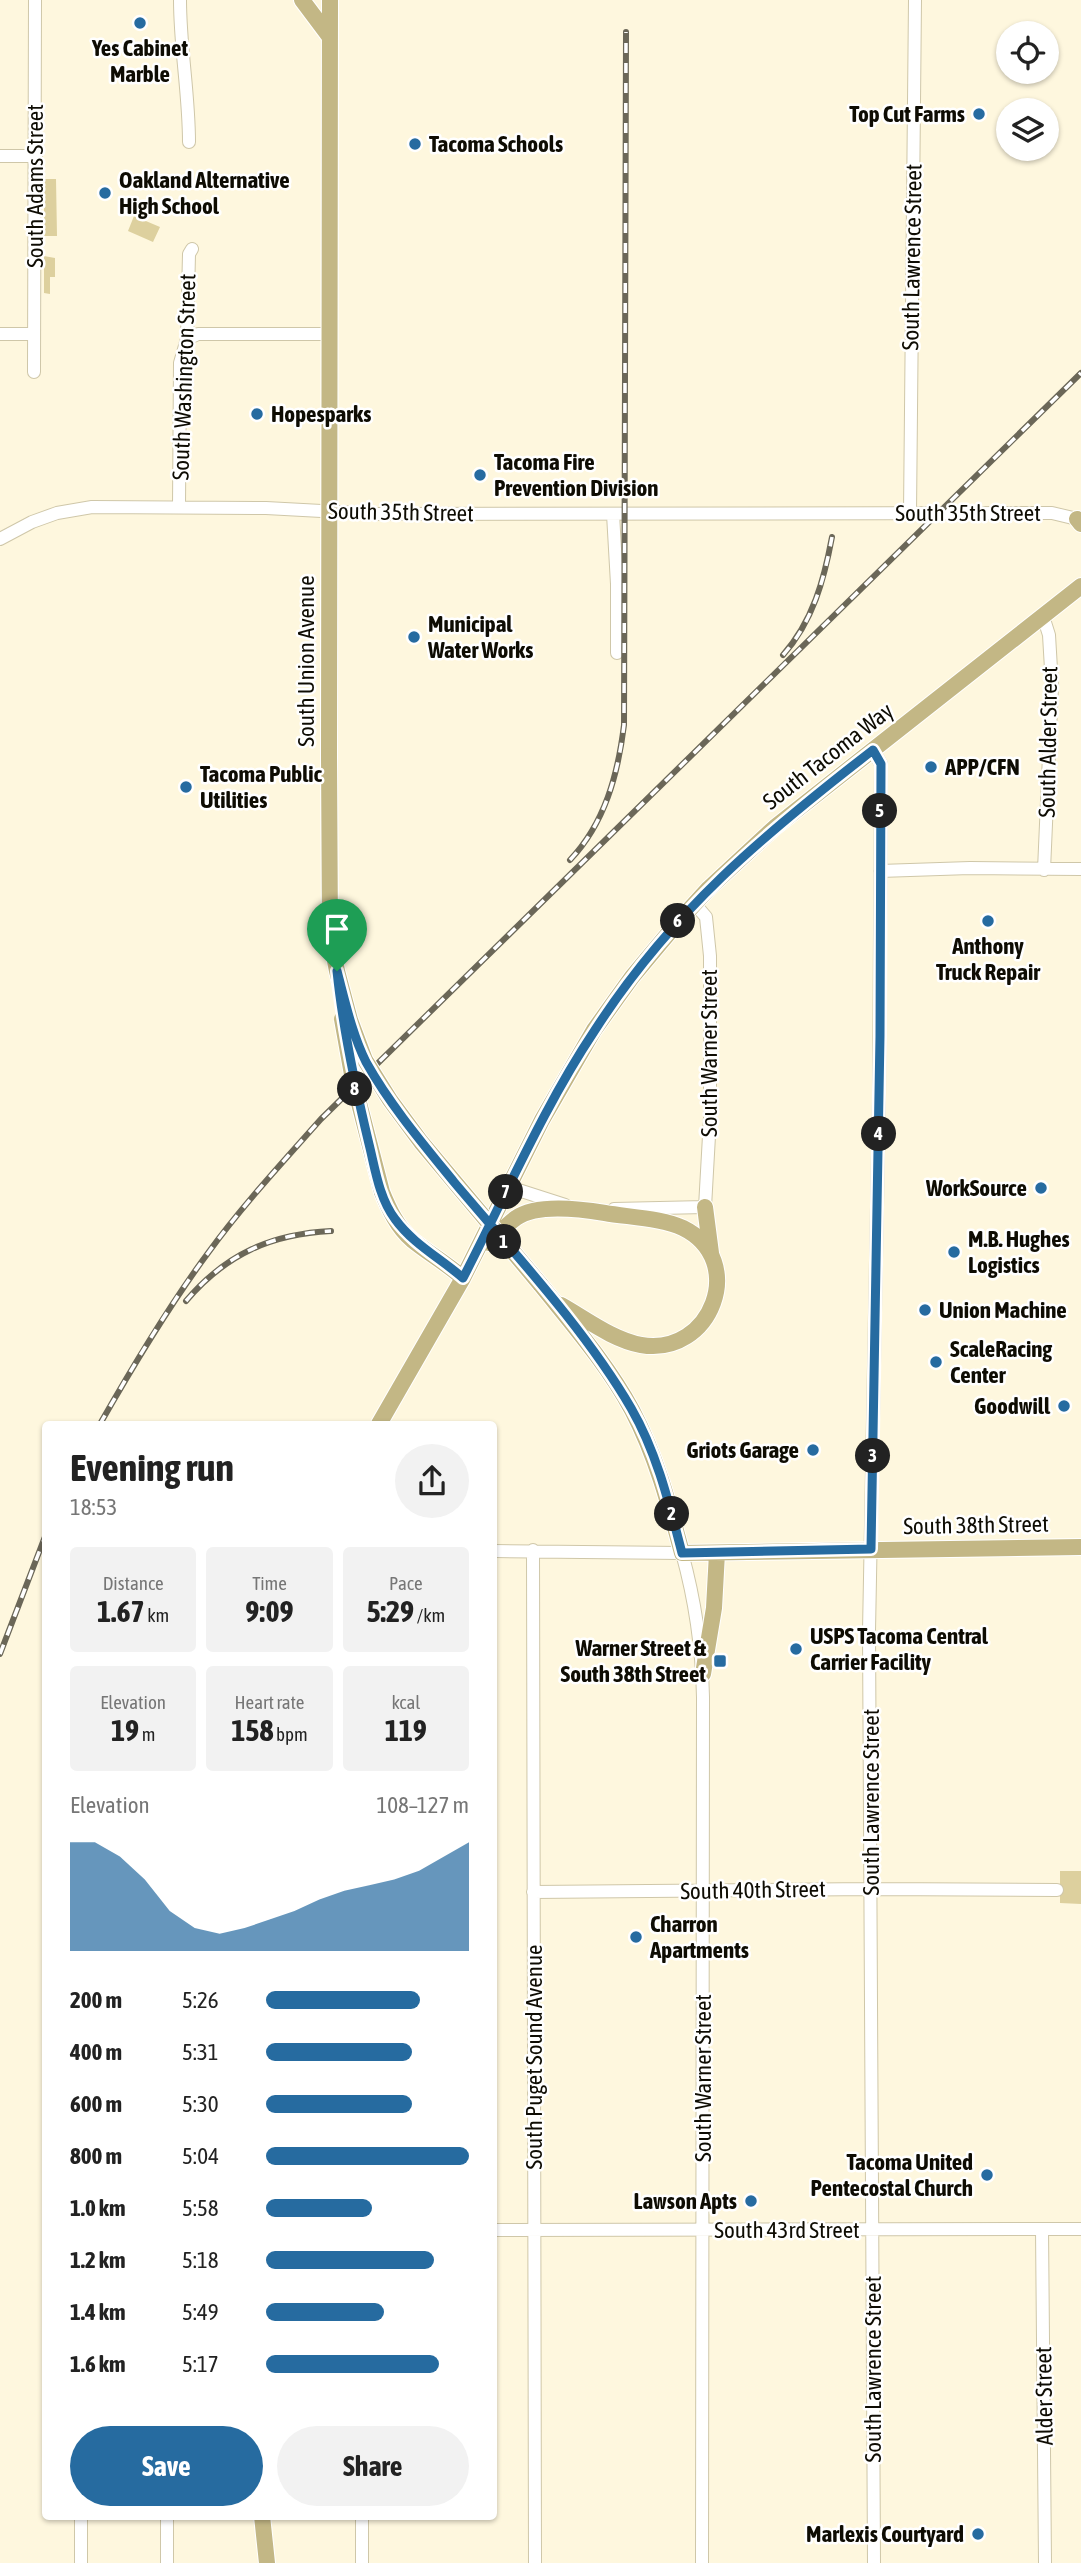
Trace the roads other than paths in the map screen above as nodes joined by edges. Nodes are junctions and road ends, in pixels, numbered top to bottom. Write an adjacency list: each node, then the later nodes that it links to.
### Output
1 (35, 0): 9 (street, South Adams Street)
2 (180, 0): 7 (street)
3 (302, 0): 6 (main road)
4 (330, 0): 6 (main road, South Union Avenue)
5 (915, 0): 18 (street, South Lawrence Street)
6 (330, 38): 13 (main road, South Union Avenue)
7 (189, 142)
8 (0, 156): 9 (street)
9 (36, 156): 12 (street, South Adams Street)
10 (192, 249): 14 (street, South Washington Street)
11 (0, 334): 12 (street)
12 (34, 334): 15 (street, South Adams Street)
13 (329, 334): 14 (street); 17 (main road, South Union Avenue)
14 (187, 339): 16 (street, South Washington Street)
15 (34, 372)
16 (179, 506): 17 (street, South 35th Street); 21 (street, South 35th Street)
17 (329, 512): 19 (street, South 35th Street); 30 (main road, South Union Avenue, bridge)
18 (910, 513): 19 (street, South 35th Street); 20 (street, South 35th Street)
19 (613, 514): 24 (street)
20 (1080, 521)
21 (0, 539)
22 (1081, 586): 23 (main road, South Tacoma Way)
23 (1043, 616): 25 (main road, South Tacoma Way); 27 (street, South Alder Street)
24 (617, 653)
25 (873, 750): 28 (street, South Lawrence Street); 29 (main road, South Tacoma Way)
26 (1081, 869): 27 (street)
27 (1044, 870): 28 (street)
28 (880, 871): 40 (street, South Lawrence Street)
29 (694, 903): 31 (main road, South Tacoma Way); 32 (street, South Warner Street)
30 (337, 971): 36 (main road, bridge); 37 (main road, South Union Avenue, bridge)
31 (509, 1187): 33 (street); 35 (main road, South Tacoma Way)
32 (705, 1207): 33 (street); 34 (main road)
33 (579, 1209): 34 (main road); 35 (main road)
34 (711, 1255): 37 (main road)
35 (472, 1259): 36 (main road, South Tacoma Way)
36 (463, 1278): 38 (main road, South Tacoma Way)
37 (553, 1300): 43 (main road, South Union Avenue)
38 (381, 1421)
39 (1081, 1547): 40 (main road, South 38th Street)
40 (871, 1549): 44 (main road, South 38th Street); 46 (street, South Lawrence Street)
41 (497, 1550): 42 (street, South 38th Street)
42 (533, 1550): 43 (street, South 38th Street); 49 (street, South Puget Sound Avenue)
43 (682, 1553): 44 (main road, South 38th Street); 45 (street, South Warner Street)
44 (717, 1553): 45 (main road)
45 (703, 1674): 48 (street, South Warner Street)
46 (871, 1889): 47 (street, South 40th Street); 48 (street, South 40th Street); 53 (street, South Lawrence Street)
47 (1057, 1890)
48 (704, 1891): 49 (street, South 40th Street); 55 (street, South Warner Street)
49 (533, 1892): 52 (street, South Puget Sound Avenue)
50 (1081, 2229): 54 (street, South 43rd Street)
51 (497, 2230): 52 (street, South 43rd Street)
52 (535, 2230): 55 (street, South 43rd Street); 64 (street, South Puget Sound Avenue)
53 (873, 2230): 54 (street, South 43rd Street); 55 (street, South 43rd Street); 66 (street, South Lawrence Street)
54 (1042, 2230): 67 (street, Alder Street)
55 (702, 2231): 65 (street, South Warner Street)
56 (81, 2520): 60 (street)
57 (167, 2520): 61 (street)
58 (262, 2520): 62 (main road)
59 (362, 2520): 63 (street)
60 (81, 2563)
61 (167, 2563)
62 (267, 2563)
63 (362, 2563)
64 (535, 2563)
65 (702, 2563)
66 (874, 2563)
67 (1045, 2563)

